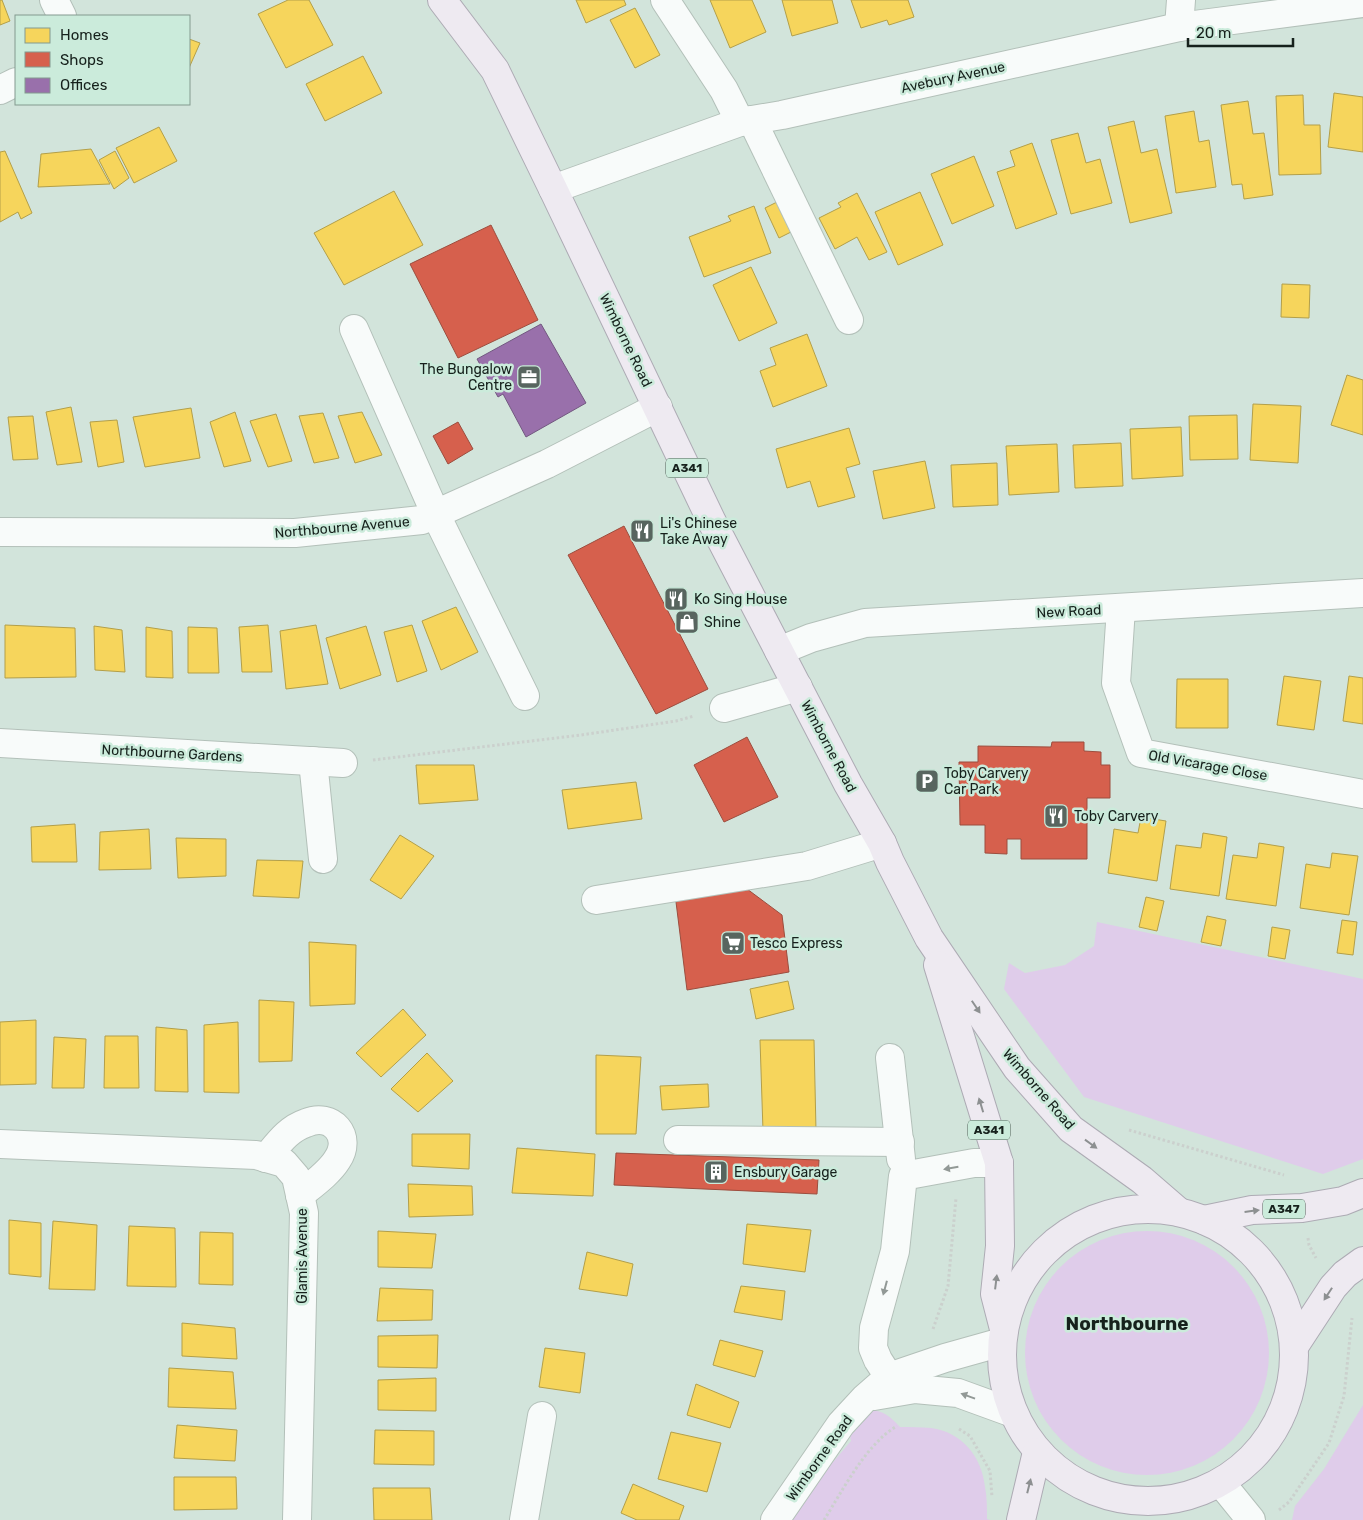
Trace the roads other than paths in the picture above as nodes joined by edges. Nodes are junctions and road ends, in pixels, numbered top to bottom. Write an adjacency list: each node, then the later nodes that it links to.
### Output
1 (54, 0): 6 (street)
2 (442, 0): 11 (main road, Wimborne Road / A341)
3 (665, 0): 10 (street)
4 (1181, 0): 7 (street)
5 (1363, 3): 7 (street, Avebury Avenue)
6 (62, 15)
7 (1179, 27): 10 (street, Avebury Avenue)
8 (15, 82): 9 (street)
9 (0, 90)
10 (746, 121): 11 (street, Avebury Avenue); 12 (street)
11 (554, 189): 14 (main road, Wimborne Road / A341)
12 (849, 320)
13 (354, 329): 15 (street)
14 (658, 407): 15 (street, Northbourne Avenue); 19 (main road, Wimborne Road / A341)
15 (436, 515): 16 (street, Northbourne Avenue); 21 (street)
16 (0, 532)
17 (1363, 592): 18 (street, New Road)
18 (1121, 608): 19 (street, New Road); 26 (street, Old Vicarage Close)
19 (779, 652): 20 (main road, Wimborne Road / A341)
20 (798, 687): 22 (street, Wimborne Road); 27 (main road, Wimborne Road / A341)
21 (525, 696)
22 (724, 708)
23 (0, 743): 24 (street, Northbourne Gardens)
24 (314, 761): 25 (street, Northbourne Gardens); 28 (street)
25 (344, 763)
26 (1363, 794)
27 (882, 843): 29 (street); 30 (main road, Wimborne Road / A341)
28 (322, 859)
29 (596, 900)
30 (929, 938): 36 (main road, Wimborne Road / A341, one-way to 30); 40 (main road, Wimborne Road / A341, one-way to 40)
31 (890, 1058): 33 (street)
32 (678, 1140): 33 (street)
33 (900, 1142): 37 (street)
34 (0, 1144): 35 (street, Glamis Avenue)
35 (266, 1158): 39 (street, Glamis Avenue); 39 (street)
36 (999, 1163): 37 (street, one-way to 37); 42 (main road, Wimborne Road / A341, one-way to 36)
37 (903, 1176): 44 (street, one-way to 44)
38 (1363, 1193): 40 (main road, A347, one-way to 38)
39 (300, 1195): 52 (street, Glamis Avenue)
40 (1192, 1216): 42 (main road); 43 (main road)
41 (1363, 1261): 43 (main road, one-way to 43)
42 (1003, 1336): 44 (street, Wimborne Road); 46 (main road)
43 (1295, 1345): 49 (main road)
44 (890, 1377): 45 (street, Wimborne Road)
45 (865, 1398): 46 (street, one-way to 45); 54 (street, Wimborne Road)
46 (1014, 1413): 48 (main road)
47 (542, 1416): 53 (street)
48 (1037, 1452): 50 (main road); 55 (main road, one-way to 48)
49 (1221, 1483): 50 (main road); 51 (street)
50 (1183, 1498): 56 (main road)
51 (1263, 1517)
52 (297, 1520)
53 (524, 1520)
54 (775, 1520)
55 (1021, 1520)
56 (1135, 1520)

